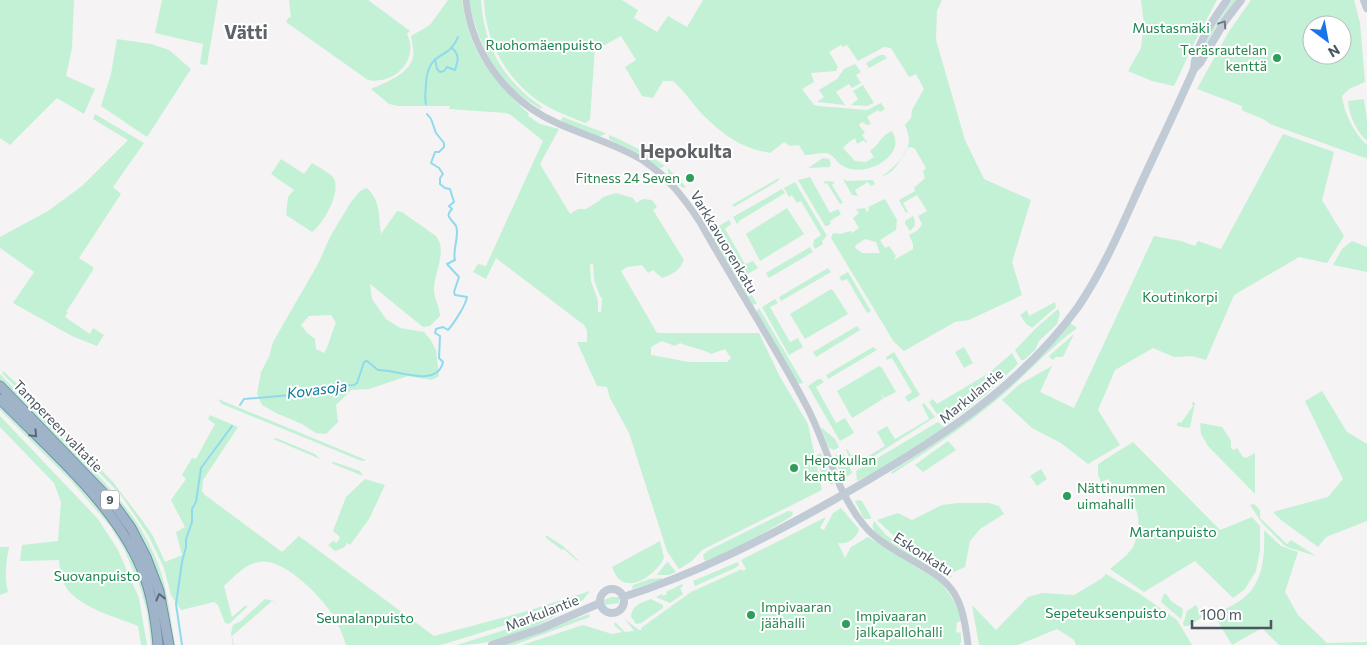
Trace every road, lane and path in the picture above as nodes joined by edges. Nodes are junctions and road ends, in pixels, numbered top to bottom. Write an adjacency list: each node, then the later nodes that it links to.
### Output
1 (466, 0): 9 (street, Varkkavuorenkatu)
2 (1227, 0): 6 (main road, Markulantie)
3 (1241, 0): 6 (main road, Markulantie, one-way to 3)
4 (1364, 0): 5 (main road)
5 (1367, 8)
6 (1194, 69): 9 (main road, Markulantie)
7 (0, 386): 13 (highway, Tampereen valtatie / 9, one-way to 7)
8 (0, 399): 12 (highway, Tampereen valtatie / 9, one-way to 12)
9 (844, 494): 10 (main road, Markulantie); 15 (street, Eskonkatu)
10 (623, 597): 11 (main road); 11 (main road)
11 (600, 603): 14 (main road, Markulantie)
12 (158, 645)
13 (170, 645)
14 (492, 645)
15 (968, 645)

